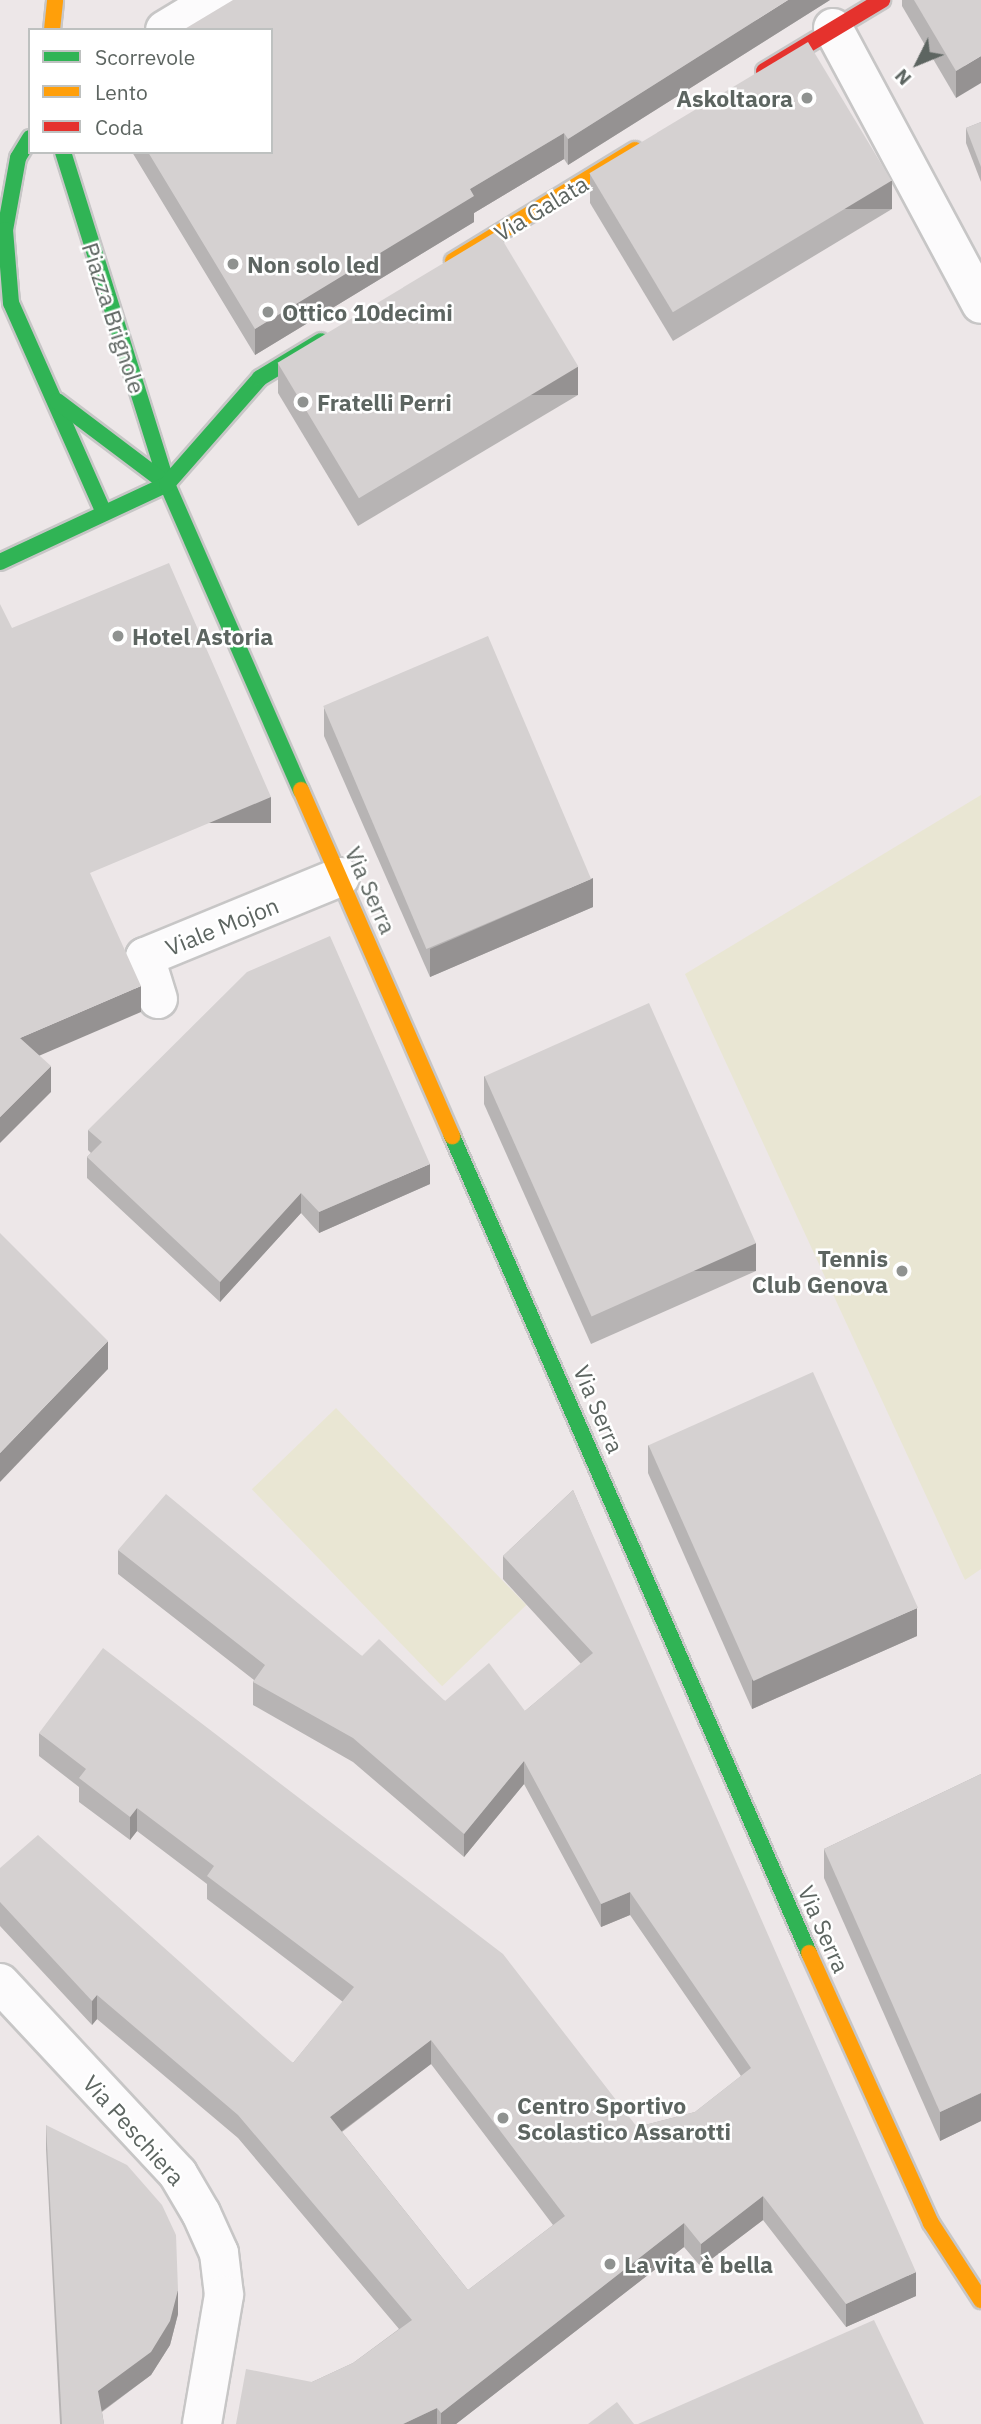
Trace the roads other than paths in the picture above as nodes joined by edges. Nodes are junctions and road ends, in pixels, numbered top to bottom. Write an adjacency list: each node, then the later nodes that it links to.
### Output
1 (55, 0): 4 (main road)
2 (215, 0): 5 (street)
3 (882, 0): 6 (main road)
4 (52, 28)
5 (168, 28)
6 (833, 28): 7 (main road); 12 (street)
7 (750, 79)
8 (655, 138): 11 (main road, Via Galata)
9 (28, 141): 14 (main road, Piazza Brignole)
10 (64, 154): 15 (main road, Piazza Brignole)
11 (433, 273)
12 (981, 304)
13 (340, 330): 15 (main road)
14 (53, 397): 15 (main road, Piazza Brignole); 16 (main road, Piazza Brignole)
15 (167, 484): 16 (main road); 17 (main road, Piazza Brignole)
16 (103, 511): 18 (main road)
17 (188, 528): 19 (main road, Via Serra)
18 (2, 561)
19 (340, 877): 20 (street, Viale Mojon); 22 (main road, Via Serra)
20 (158, 999)
21 (0, 1983): 23 (street, Via Peschiera)
22 (981, 2300)
23 (202, 2424)

